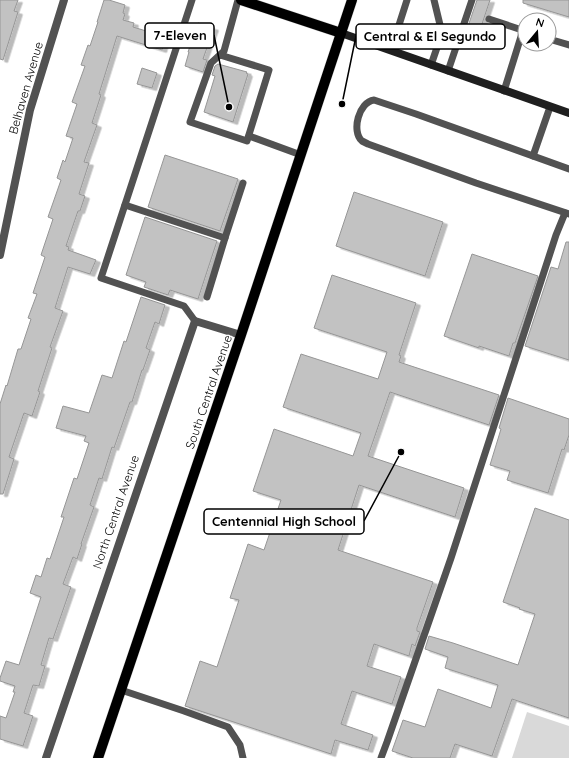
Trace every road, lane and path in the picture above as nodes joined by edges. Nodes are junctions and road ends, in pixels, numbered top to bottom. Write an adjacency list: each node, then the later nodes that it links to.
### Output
1 (64, 0): 30 (street, Belhaven Avenue)
2 (192, 0): 27 (lane)
3 (238, 0): 16 (lane)
4 (241, 0): 11 (main road)
5 (352, 0): 11 (main road)
6 (406, 0): 14 (lane)
7 (434, 0): 17 (lane)
8 (472, 0): 18 (lane)
9 (489, 19): 10 (lane)
10 (517, 28)
11 (341, 33): 14 (main road); 23 (main road, South Central Avenue)
12 (557, 41): 13 (lane)
13 (569, 45)
14 (391, 50): 17 (main road)
15 (517, 51): 19 (lane)
16 (220, 55): 22 (lane); 22 (lane)
17 (431, 64): 18 (main road)
18 (448, 71): 19 (main road)
19 (504, 91): 20 (main road)
20 (550, 107): 21 (main road); 24 (lane)
21 (569, 113)
22 (249, 136): 23 (lane)
23 (301, 155): 33 (main road, South Central Avenue)
24 (534, 156): 25 (lane); 28 (lane)
25 (569, 169)
26 (243, 183): 29 (lane)
27 (125, 205): 29 (lane); 32 (lane)
28 (567, 213): 38 (lane)
29 (225, 238): 31 (lane)
30 (0, 255)
31 (207, 298)
32 (195, 321): 33 (street); 35 (street, North Central Avenue)
33 (242, 335): 34 (main road, South Central Avenue)
34 (121, 690): 36 (main road, South Central Avenue); 37 (lane)
35 (46, 758)
36 (98, 758)
37 (243, 758)
38 (381, 758)

